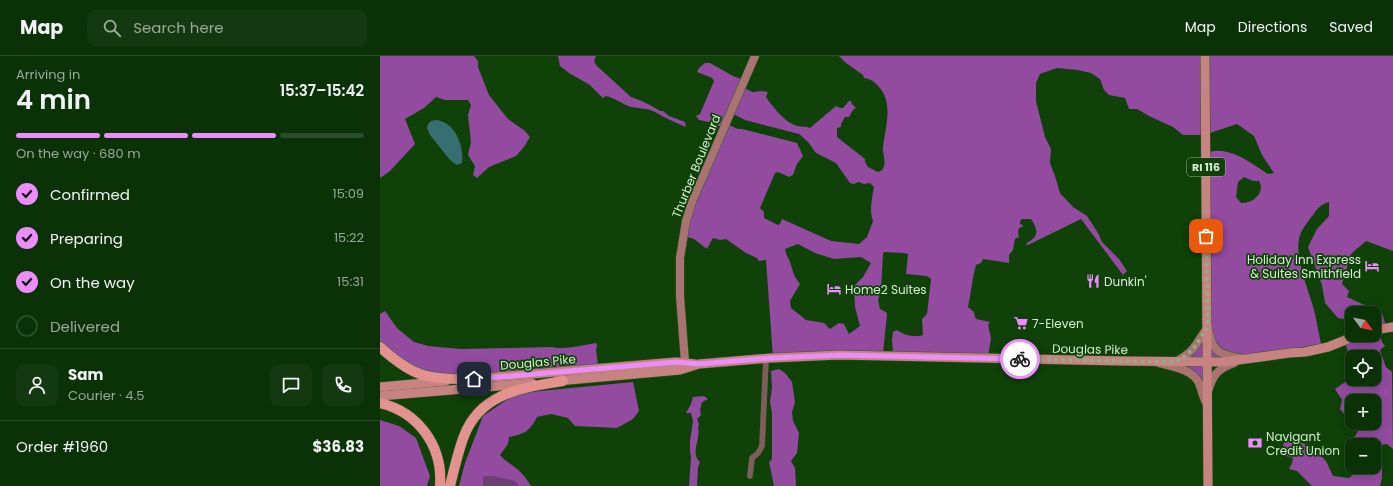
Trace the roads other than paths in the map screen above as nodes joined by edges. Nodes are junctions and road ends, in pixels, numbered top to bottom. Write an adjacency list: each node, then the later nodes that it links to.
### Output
1 (755, 56): 10 (street, Thurber Boulevard)
2 (1205, 56): 3 (main road, RI 116)
3 (1208, 327): 9 (street); 12 (street); 13 (main road, RI 116)
4 (1393, 327): 5 (main road)
5 (1381, 329)
6 (1345, 340): 9 (main road, Douglas Pike)
7 (380, 347): 15 (highway)
8 (766, 359): 11 (main road, Douglas Pike); 14 (main road, Douglas Pike); 21 (street)
9 (1246, 359): 13 (main road, Douglas Pike); 20 (street)
10 (685, 362): 14 (main road, Douglas Pike); 15 (main road, Douglas Pike)
11 (1155, 362): 12 (main road, Douglas Pike); 20 (street)
12 (1175, 362): 13 (main road, Douglas Pike)
13 (1208, 362): 20 (main road, RI 116)
14 (699, 364): 16 (main road, Douglas Pike)
15 (465, 380): 17 (main road, Douglas Pike)
16 (563, 381): 18 (main road, Douglas Pike); 23 (highway)
17 (380, 387)
18 (380, 396)
19 (380, 403): 22 (highway)
20 (1208, 404): 24 (main road, RI 116)
21 (750, 476)
22 (440, 486)
23 (450, 486)
24 (1208, 486)

